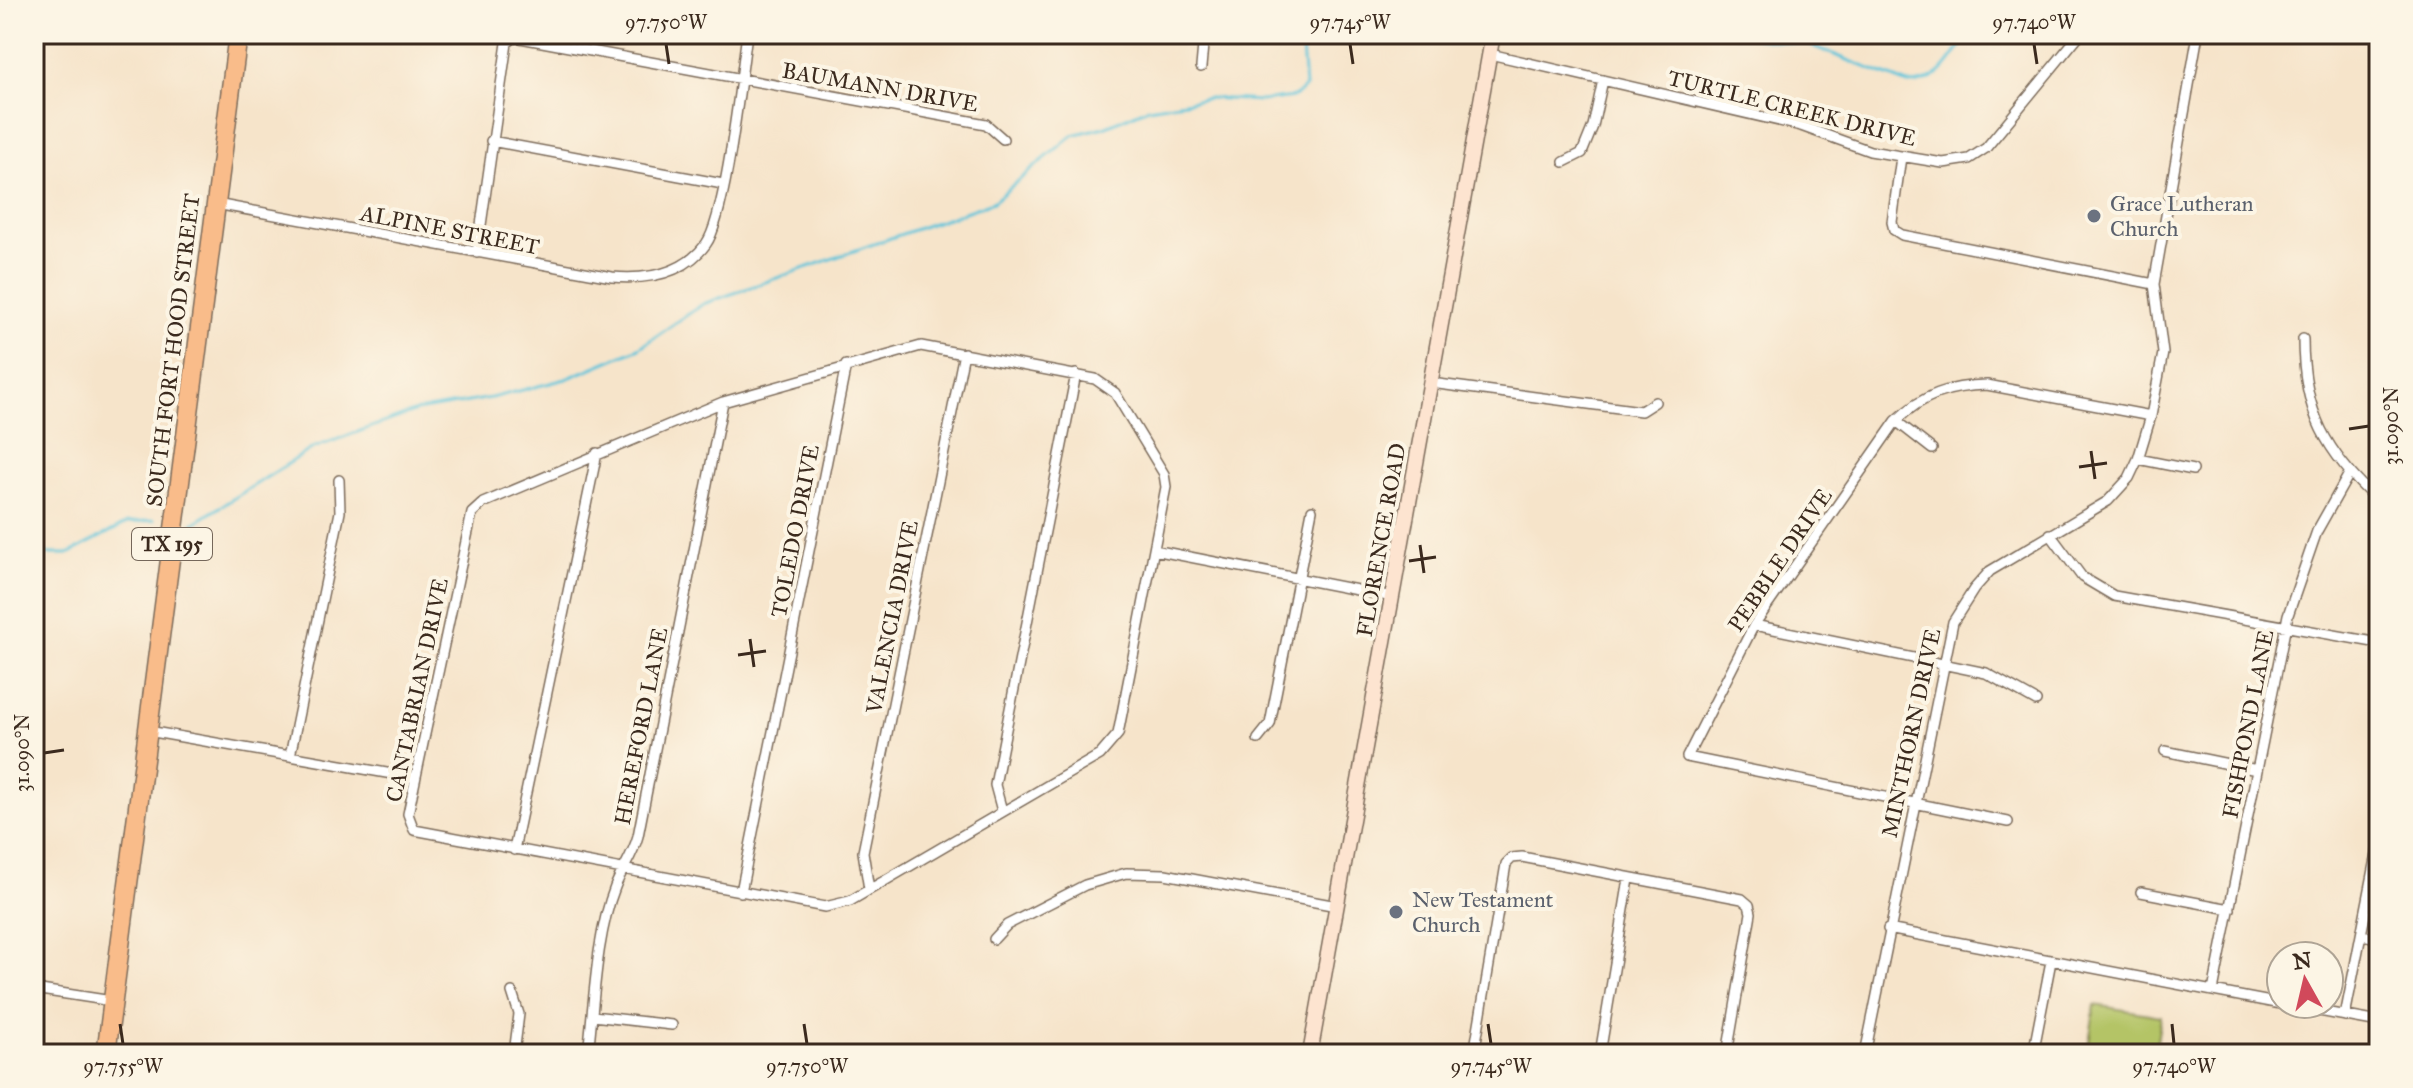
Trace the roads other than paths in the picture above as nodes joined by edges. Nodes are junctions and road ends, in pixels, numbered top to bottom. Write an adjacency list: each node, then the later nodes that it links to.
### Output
1 (238, 34): 16 (highway, SOUTH FORT HOOD STREET / TX 195)
2 (747, 34): 9 (street)
3 (1204, 34): 8 (street)
4 (1493, 34): 7 (street, FLORENCE ROAD)
5 (2080, 34): 13 (street, TURTLE CREEK DRIVE)
6 (2198, 34): 18 (street, MINTHORN DRIVE)
7 (1490, 54): 10 (street, TURTLE CREEK DRIVE); 23 (street, FLORENCE ROAD)
8 (1201, 67)
9 (740, 79): 11 (street, BAUMANN DRIVE); 12 (street, BAUMANN DRIVE); 15 (street)
10 (1603, 80): 13 (street, TURTLE CREEK DRIVE); 14 (street)
11 (1003, 139)
12 (491, 141): 15 (street); 17 (street)
13 (1901, 157): 18 (street)
14 (1564, 162)
15 (723, 184): 17 (street, ALPINE STREET)
16 (216, 204): 17 (street, ALPINE STREET); 45 (highway, SOUTH FORT HOOD STREET / TX 195)
17 (477, 253)
18 (2154, 284): 26 (street, MINTHORN DRIVE)
19 (2303, 339): 32 (street)
20 (964, 353): 21 (street, CANTABRIAN DRIVE); 22 (street, CANTABRIAN DRIVE); 58 (street, VALENCIA DRIVE)
21 (846, 365): 24 (street, CANTABRIAN DRIVE); 59 (street, TOLEDO DRIVE)
22 (1076, 374): 37 (street, CANTABRIAN DRIVE); 52 (street)
23 (1431, 383): 25 (street); 39 (street, FLORENCE ROAD)
24 (723, 402): 29 (street, CANTABRIAN DRIVE); 56 (street, HEREFORD LANE)
25 (1655, 402)
26 (2151, 416): 27 (street, PEBBLE DRIVE); 30 (street, MINTHORN DRIVE)
27 (1896, 421): 28 (street); 40 (street, PEBBLE DRIVE)
28 (1932, 449)
29 (597, 453): 50 (street, CANTABRIAN DRIVE); 55 (street)
30 (2138, 459): 31 (street); 36 (street, MINTHORN DRIVE)
31 (2193, 470)
32 (2349, 474): 34 (street); 41 (street, FISHPOND LANE)
33 (339, 480): 48 (street)
34 (2379, 502)
35 (1312, 510): 38 (street)
36 (2050, 534): 41 (street); 43 (street, MINTHORN DRIVE)
37 (1154, 550): 38 (street); 52 (street, CANTABRIAN DRIVE)
38 (1299, 579): 39 (street); 46 (street)
39 (1393, 597): 61 (street, FLORENCE ROAD)
40 (1754, 625): 43 (street); 51 (street, PEBBLE DRIVE)
41 (2285, 627): 42 (street); 49 (street, FISHPOND LANE)
42 (2379, 643)
43 (1942, 663): 44 (street); 51 (street, MINTHORN DRIVE)
44 (2036, 701)
45 (148, 731): 48 (street); 71 (highway, SOUTH FORT HOOD STREET / TX 195)
46 (1258, 739)
47 (2165, 751): 49 (street)
48 (290, 756): 50 (street)
49 (2257, 770): 62 (street, FISHPOND LANE)
50 (415, 778): 55 (street, CANTABRIAN DRIVE)
51 (1914, 802): 53 (street); 63 (street, MINTHORN DRIVE)
52 (1002, 811): 58 (street, CANTABRIAN DRIVE)
53 (2008, 822)
54 (2379, 844): 64 (street)
55 (514, 850): 56 (street, CANTABRIAN DRIVE)
56 (625, 869): 59 (street, CANTABRIAN DRIVE); 73 (street, HEREFORD LANE)
57 (1629, 879): 83 (street); 84 (street); 85 (street)
58 (869, 889): 59 (street, CANTABRIAN DRIVE)
59 (741, 892)
60 (2141, 892): 62 (street)
61 (1337, 906): 66 (street); 82 (street, FLORENCE ROAD)
62 (2230, 909): 69 (street, FISHPOND LANE)
63 (1888, 929): 67 (street); 86 (street, MINTHORN DRIVE)
64 (2361, 935): 65 (street); 74 (street)
65 (2379, 938)
66 (994, 939)
67 (2051, 961): 69 (street); 87 (street)
68 (34, 989): 71 (street)
69 (2213, 991): 72 (street)
70 (512, 992): 79 (street)
71 (112, 1001): 78 (highway, SOUTH FORT HOOD STREET / TX 195)
72 (2265, 1001)
73 (593, 1016): 76 (street); 80 (street, HEREFORD LANE)
74 (2345, 1016): 75 (street)
75 (2379, 1022)
76 (672, 1025)
77 (942, 1052): 81 (street)
78 (106, 1054)
79 (514, 1054)
80 (588, 1054)
81 (959, 1054)
82 (1310, 1054)
83 (1474, 1054)
84 (1600, 1054)
85 (1727, 1054)
86 (1865, 1054)
87 (2033, 1054)

